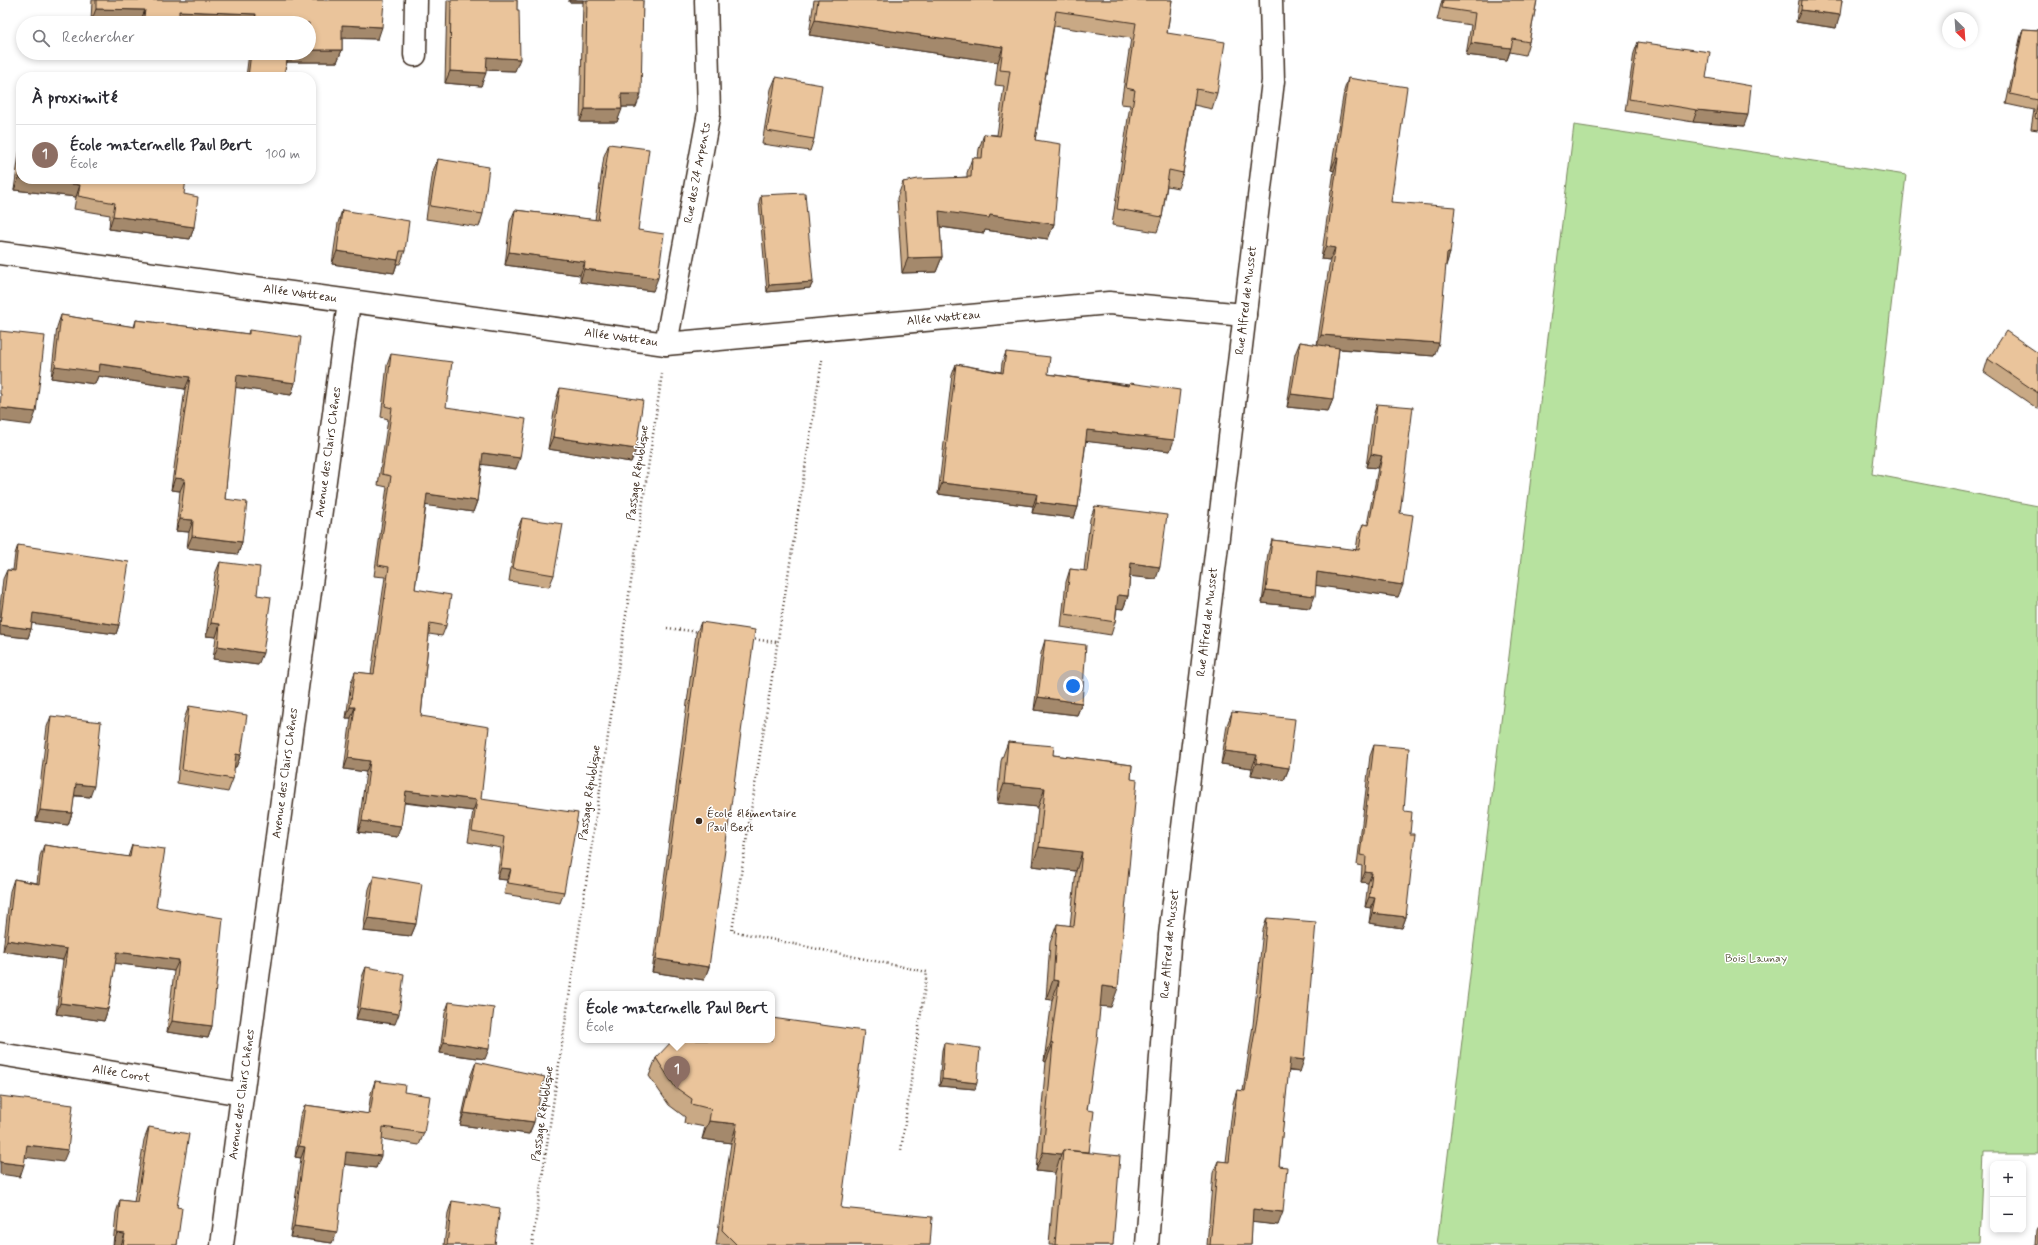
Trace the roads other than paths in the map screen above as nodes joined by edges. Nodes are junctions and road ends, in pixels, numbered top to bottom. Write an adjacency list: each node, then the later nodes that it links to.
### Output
1 (416, 0): 4 (street)
2 (706, 0): 8 (street, Rue des 24 Arpents)
3 (1272, 0): 7 (street, Rue Alfred de Musset)
4 (415, 55)
5 (0, 253): 6 (street, Allée Watteau)
6 (349, 302): 8 (street, Allée Watteau); 10 (street, Avenue des Clairs Chênes)
7 (1245, 315): 8 (street, Allée Watteau); 12 (street, Rue Alfred de Musset)
8 (666, 344)
9 (0, 1054): 10 (street, Allée Corot)
10 (242, 1094): 11 (street, Avenue des Clairs Chênes)
11 (222, 1245)
12 (1147, 1245)

